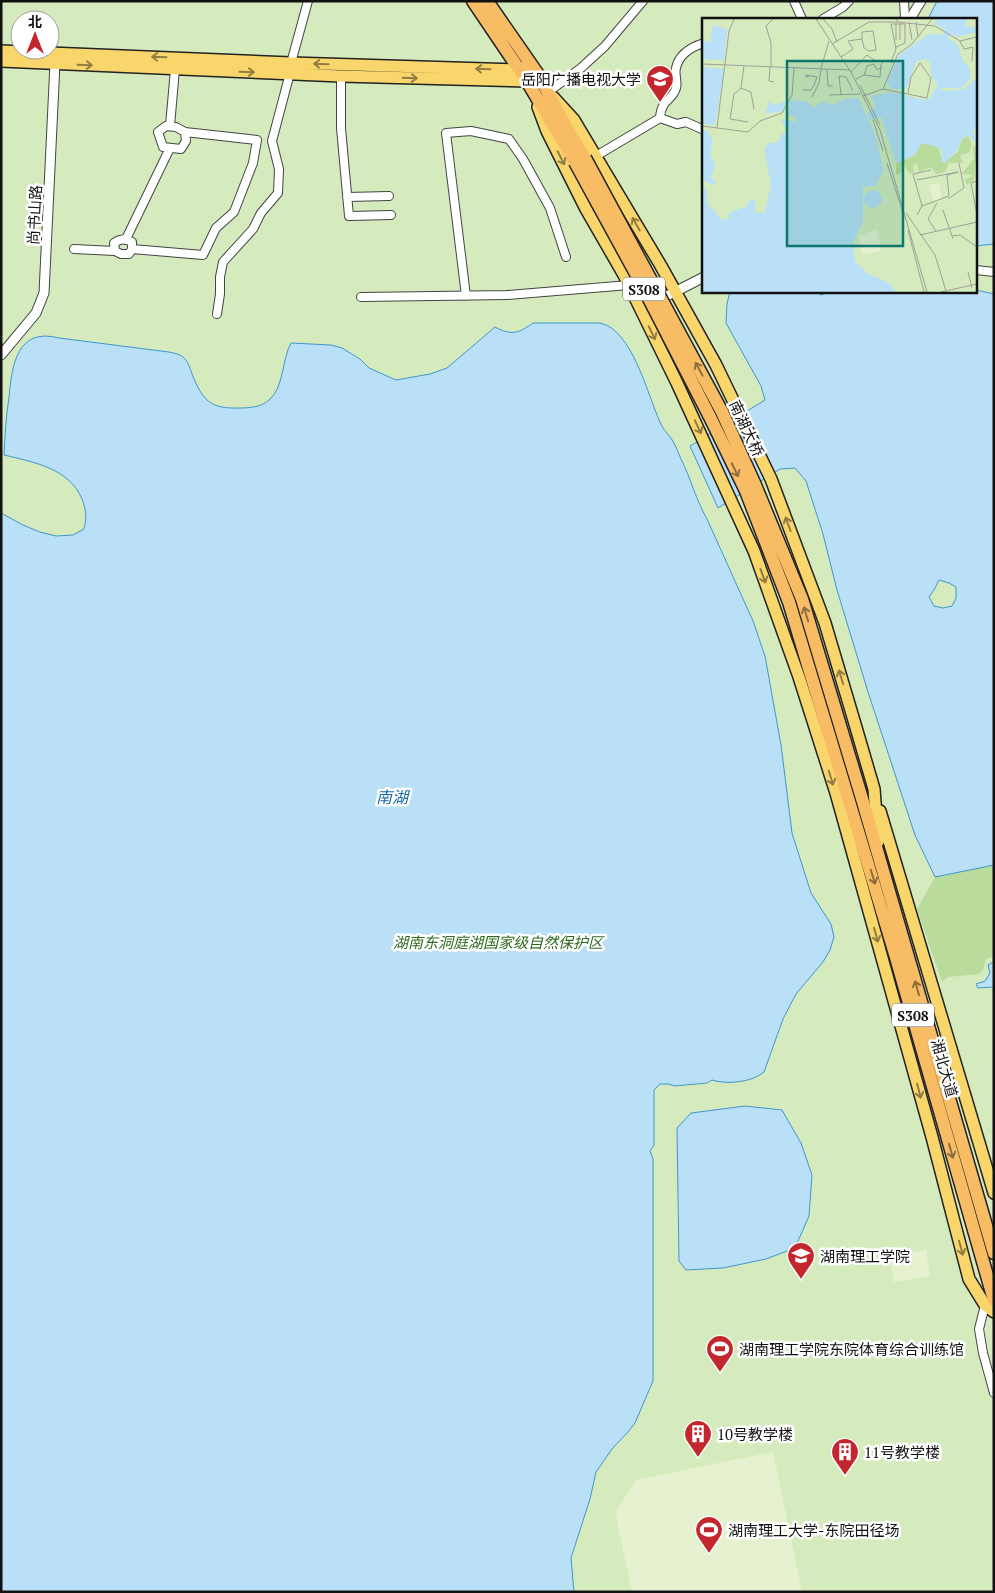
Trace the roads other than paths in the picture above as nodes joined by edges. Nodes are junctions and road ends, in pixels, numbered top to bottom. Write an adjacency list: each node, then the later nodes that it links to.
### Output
1 (308, 1): 18 (street)
2 (474, 1): 17 (highway, S308)
3 (487, 1): 17 (highway, S308)
4 (643, 1): 22 (street)
5 (794, 1): 9 (street)
6 (849, 1): 10 (street)
7 (904, 1): 11 (street)
8 (921, 1): 12 (street)
9 (802, 18)
10 (824, 18)
11 (905, 18)
12 (911, 18)
13 (702, 44): 23 (street)
14 (1, 50): 18 (main road, one-way to 14)
15 (1, 61): 16 (main road)
16 (56, 64): 19 (main road, one-way to 19); 47 (street, 尚书山路)
17 (525, 67): 18 (main road, one-way to 18); 21 (highway, S308)
18 (291, 68): 19 (main road, one-way to 18); 20 (main road); 46 (street)
19 (175, 69): 24 (street)
20 (341, 76): 21 (main road, one-way to 21); 30 (street)
21 (533, 79): 22 (highway, S308); 28 (highway, S308); 41 (main road, one-way to 41)
22 (548, 92): 28 (highway, S308)
23 (660, 118): 25 (street); 28 (street)
24 (170, 126): 26 (street); 27 (street)
25 (702, 129)
26 (185, 132): 27 (street); 34 (street)
27 (170, 148): 32 (street)
28 (585, 159): 37 (main road, one-way to 28); 48 (highway, 南湖大桥 / S308, bridge)
29 (390, 196): 30 (street)
30 (347, 197): 31 (street)
31 (391, 214)
32 (126, 239): 34 (street); 35 (street)
33 (74, 248): 35 (street)
34 (132, 249): 35 (street)
35 (116, 251)
36 (566, 257): 43 (street)
37 (661, 266): 41 (main road); 42 (main road)
38 (978, 270): 39 (street)
39 (994, 272)
40 (702, 278): 42 (street)
41 (629, 285): 43 (street); 45 (main road)
42 (675, 291): 45 (street); 49 (main road, one-way to 42)
43 (466, 296): 44 (street)
44 (361, 297)
45 (641, 309): 48 (main road, one-way to 48)
46 (217, 314)
47 (1, 355)
48 (829, 730): 50 (highway, 湘北大道 / S308); 51 (highway, 湘北大道 / S308, one-way to 51)
49 (874, 789): 52 (main road); 55 (main road)
50 (863, 802): 52 (main road); 54 (highway, 湘北大道 / S308)
51 (845, 804): 53 (highway, 湘北大道 / S308); 53 (main road)
52 (877, 827): 54 (main road); 55 (main road)
53 (857, 845): 58 (highway, 湘北大道 / S308, one-way to 58); 58 (main road, one-way to 58)
54 (879, 856): 57 (highway, 湘北大道 / S308, one-way to 54)
55 (895, 860): 56 (main road)
56 (994, 1193)
57 (994, 1253)
58 (991, 1306): 59 (street)
59 (994, 1393)

